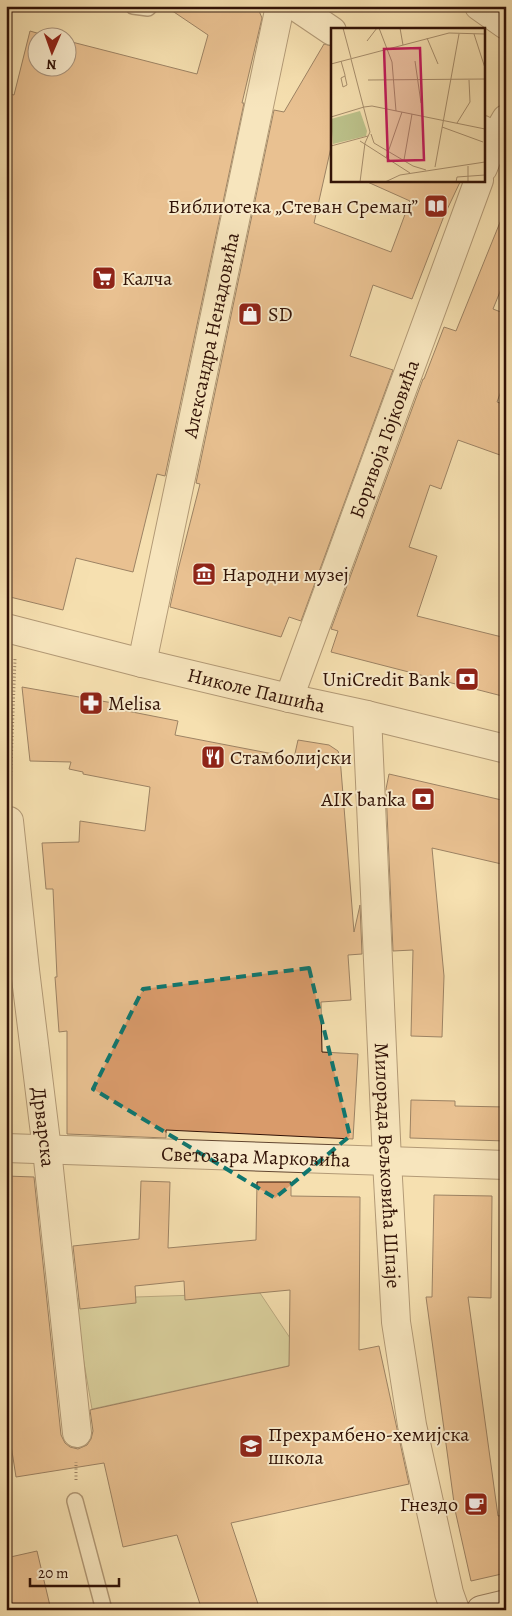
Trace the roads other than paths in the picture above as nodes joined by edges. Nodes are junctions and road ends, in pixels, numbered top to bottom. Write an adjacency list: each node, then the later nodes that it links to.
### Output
1 (133, 6): 2 (lane)
2 (150, 6)
3 (280, 6): 12 (street, Александра Ненадовића)
4 (295, 6): 7 (street)
5 (478, 6): 6 (street)
6 (506, 25)
7 (331, 30)
8 (497, 133): 9 (street)
9 (484, 166)
10 (479, 181): 13 (street, Боривоја Гојковића)
11 (11, 630): 12 (street, Николе Пашића)
12 (142, 663): 13 (street, Николе Пашића)
13 (289, 698): 14 (street, Николе Пашића)
14 (367, 715): 15 (street, Николе Пашића); 19 (street, Милорада Вељковића Шпаје)
15 (506, 749)
16 (9, 821): 18 (street, Дрварска)
17 (6, 1148): 18 (street, Светозара Марковића)
18 (47, 1150): 19 (street, Светозара Марковића); 21 (street, Дрварска)
19 (387, 1161): 20 (street, Светозара Марковића); 25 (street, Милорада Вељковића Шпаје)
20 (506, 1165)
21 (77, 1433)
22 (75, 1501): 24 (lane)
23 (506, 1604): 26 (street)
24 (104, 1610)
25 (455, 1610)
26 (480, 1610)

